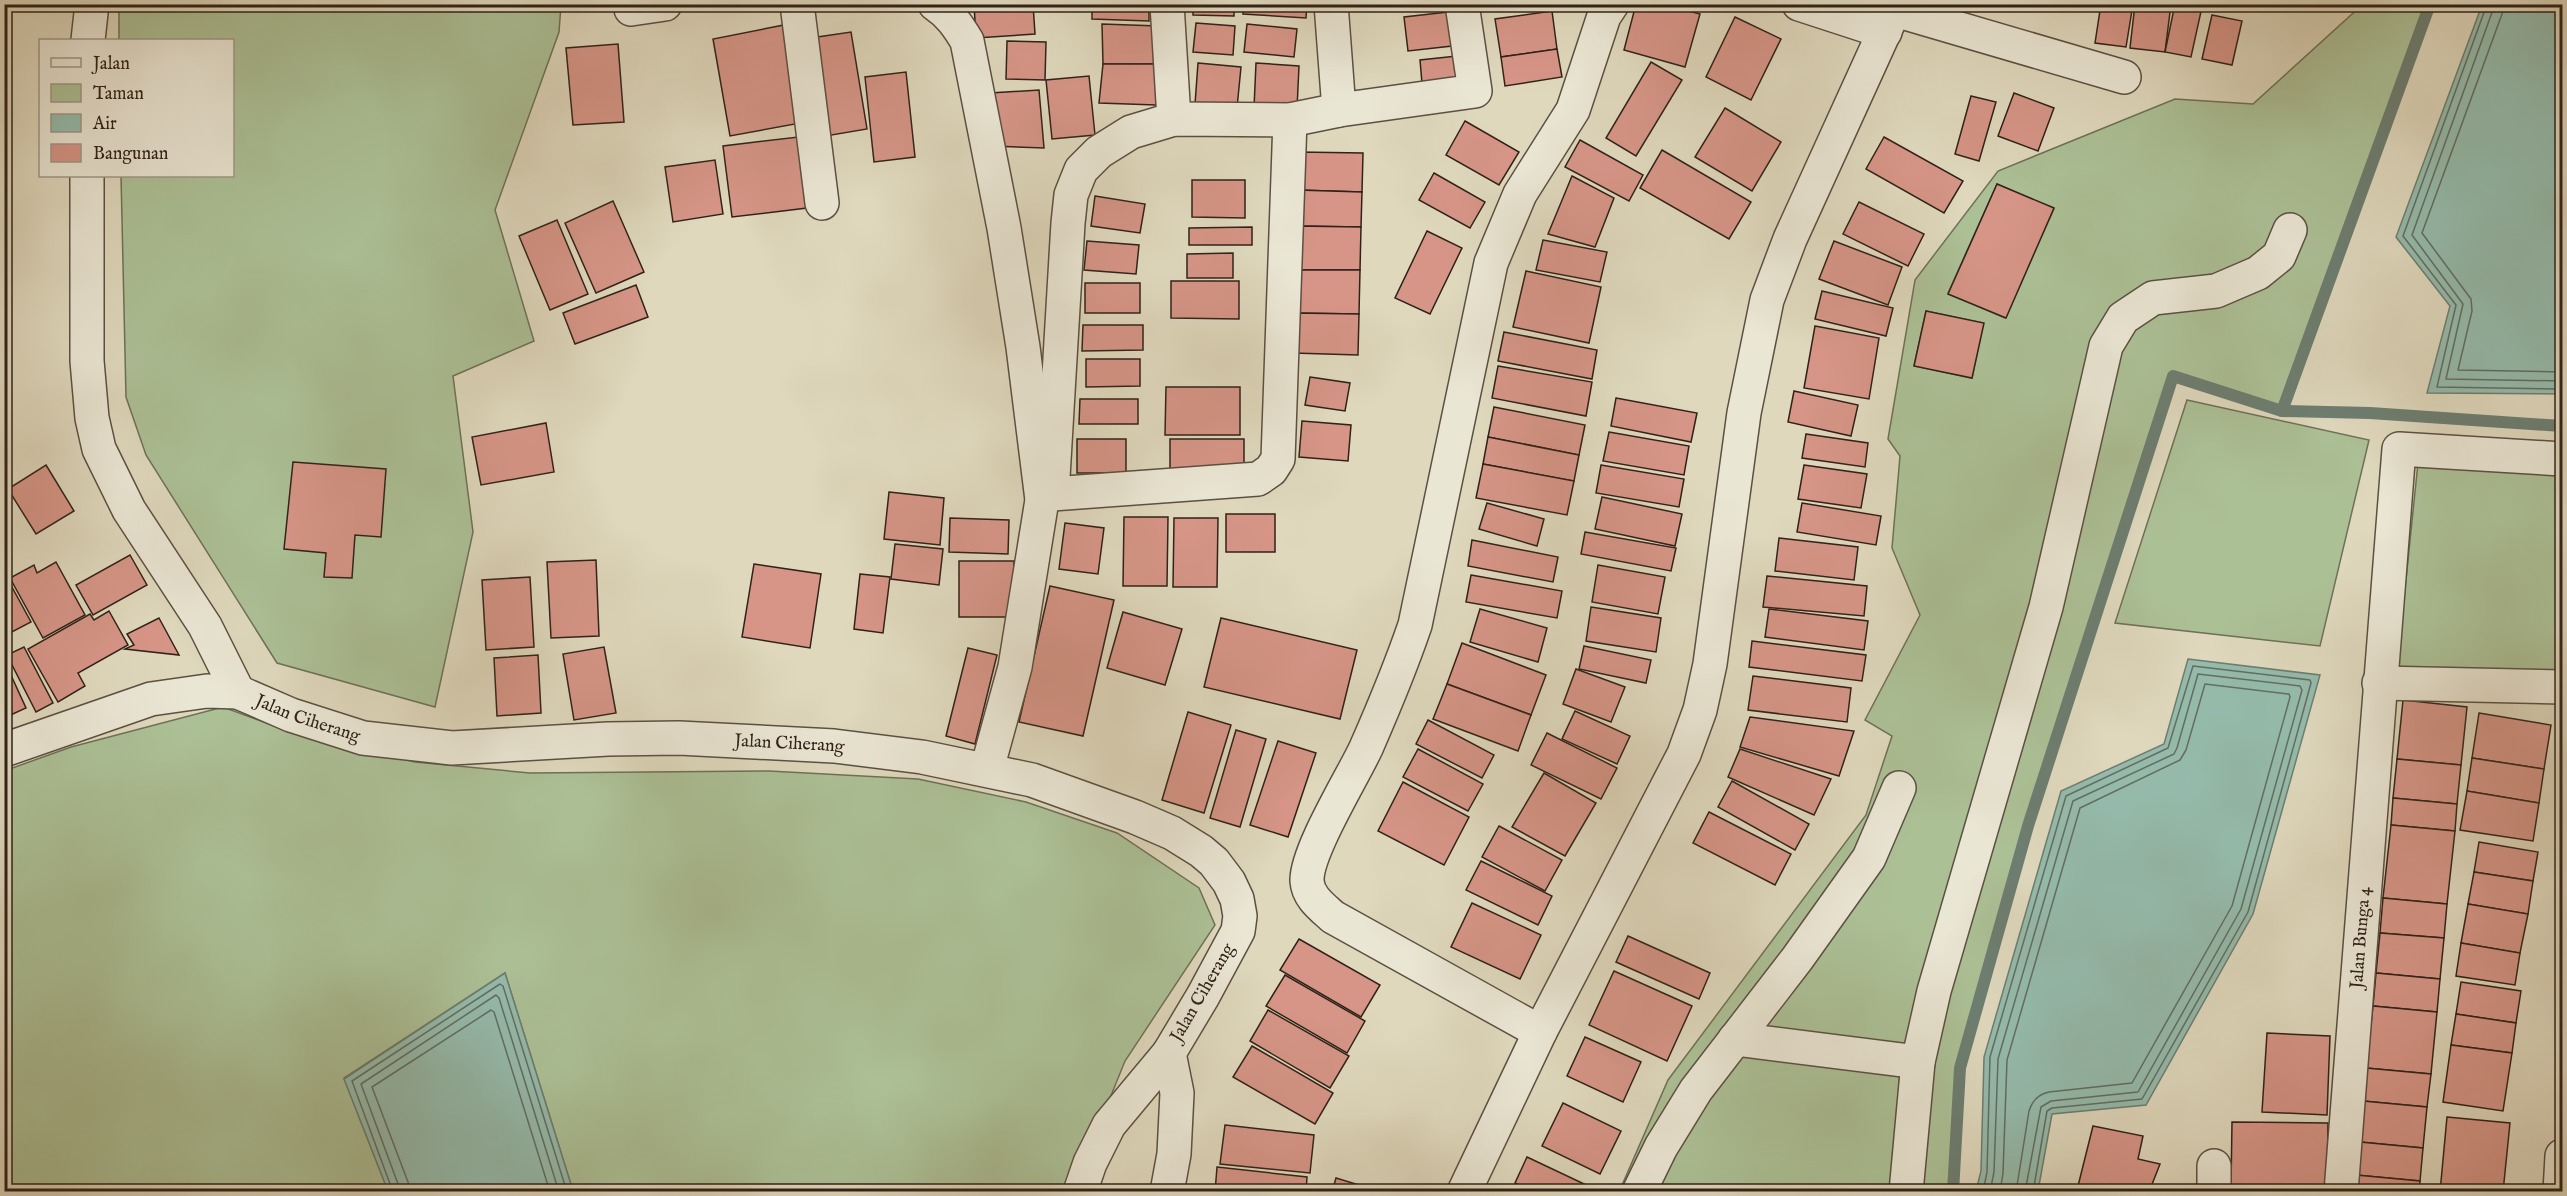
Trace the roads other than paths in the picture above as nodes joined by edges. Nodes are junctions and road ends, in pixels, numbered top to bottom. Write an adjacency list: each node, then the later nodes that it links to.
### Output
1 (92, 4): 12 (street)
2 (665, 4): 10 (street)
3 (797, 4): 18 (street)
4 (935, 4): 21 (street)
5 (1167, 4): 15 (street)
6 (1331, 4): 14 (street)
7 (1462, 4): 14 (street)
8 (1612, 4): 28 (street)
9 (1799, 4): 11 (street)
10 (632, 9)
11 (1892, 15): 13 (street); 28 (street)
12 (88, 39)
13 (2124, 77)
14 (1338, 110): 16 (street)
15 (1174, 119): 16 (street); 21 (street)
16 (1290, 120): 21 (street)
17 (87, 177): 24 (street)
18 (822, 203)
19 (2290, 230): 31 (street)
20 (2562, 459): 22 (street, Jalan Bunga 4)
21 (1047, 497): 26 (street)
22 (2379, 683): 23 (street); 38 (street, Jalan Bunga 4)
23 (2562, 687)
24 (238, 692): 25 (street, Jalan Ciherang); 26 (street, Jalan Ciherang)
25 (4, 750)
26 (987, 769): 30 (street, Jalan Ciherang)
27 (1899, 788): 29 (street)
28 (1540, 1032): 35 (street)
29 (1735, 1039): 31 (street); 36 (street)
30 (1168, 1053): 33 (street); 34 (street, Jalan Ciherang)
31 (1918, 1062): 37 (street)
32 (2562, 1156): 39 (street)
33 (1080, 1191)
34 (1167, 1191)
35 (1464, 1191)
36 (1639, 1191)
37 (1906, 1191)
38 (2341, 1191)
39 (2560, 1191)

